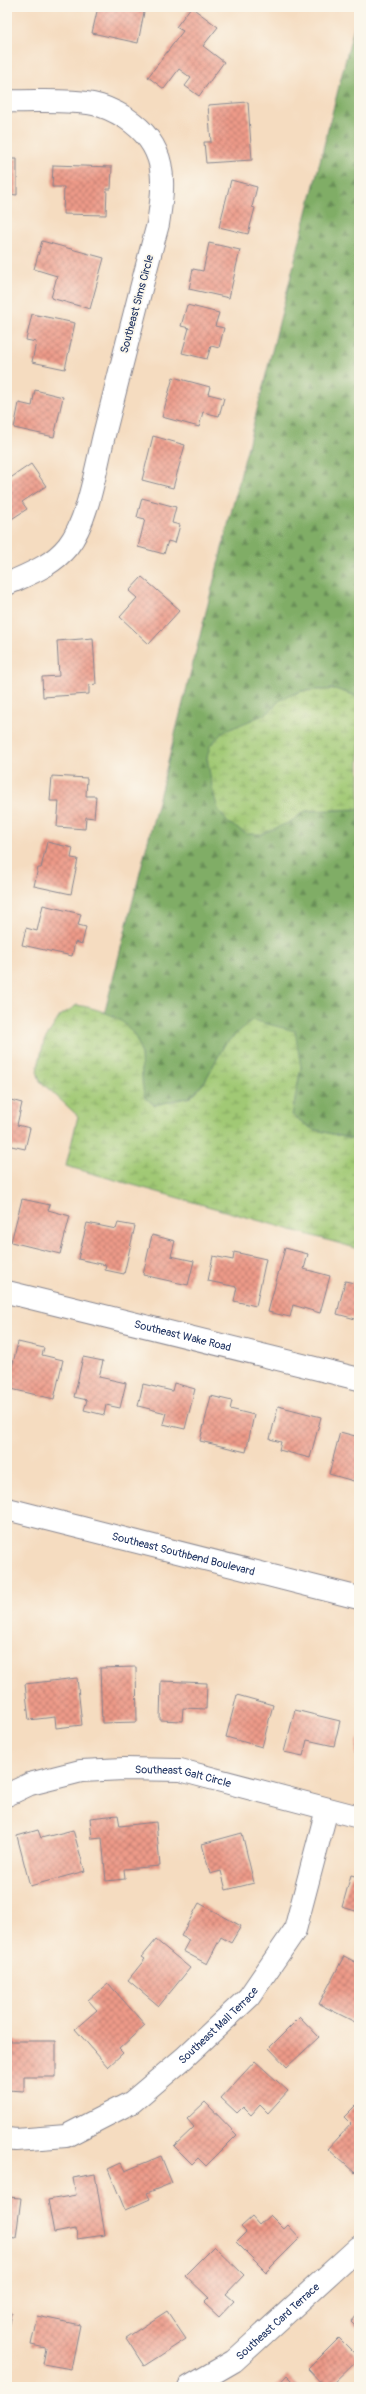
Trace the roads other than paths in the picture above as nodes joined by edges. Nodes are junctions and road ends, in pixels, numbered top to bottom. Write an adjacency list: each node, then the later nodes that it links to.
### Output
1 (7, 101): 2 (street, Southeast Sims Circle)
2 (7, 584)
3 (7, 1292): 4 (street, Southeast Wake Road)
4 (359, 1379)
5 (7, 1509): 6 (street, Southeast Southbend Boulevard)
6 (359, 1598)
7 (7, 1794): 8 (street, Southeast Galt Circle)
8 (327, 1809): 9 (street, Southeast Galt Circle); 10 (street, Southeast Mall Terrace)
9 (359, 1817)
10 (7, 2139)
11 (359, 2247): 12 (street, Southeast Card Terrace)
12 (189, 2387)

